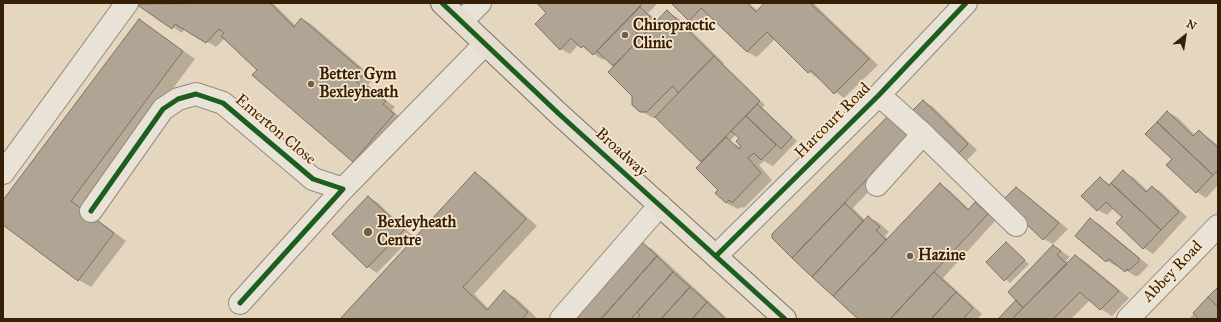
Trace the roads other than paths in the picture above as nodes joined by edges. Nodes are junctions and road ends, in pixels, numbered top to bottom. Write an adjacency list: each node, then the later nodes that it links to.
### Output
1 (127, 3): 9 (street)
2 (442, 3): 5 (main road, Broadway)
3 (480, 3): 5 (street)
4 (966, 3): 7 (street, Harcourt Road)
5 (462, 21): 6 (main road, Broadway)
6 (485, 44): 11 (street); 12 (main road, Broadway)
7 (879, 95): 8 (street); 16 (street, Harcourt Road)
8 (923, 134): 10 (street); 14 (street)
9 (3, 173)
10 (877, 186)
11 (343, 189): 13 (street, Emerton Close); 17 (street)
12 (660, 206): 16 (main road, Broadway); 18 (street)
13 (91, 211)
14 (1016, 225)
15 (1218, 226): 20 (street, Abbey Road)
16 (716, 256): 19 (main road, Broadway)
17 (240, 303)
18 (561, 319)
19 (785, 319)
20 (1128, 319)

